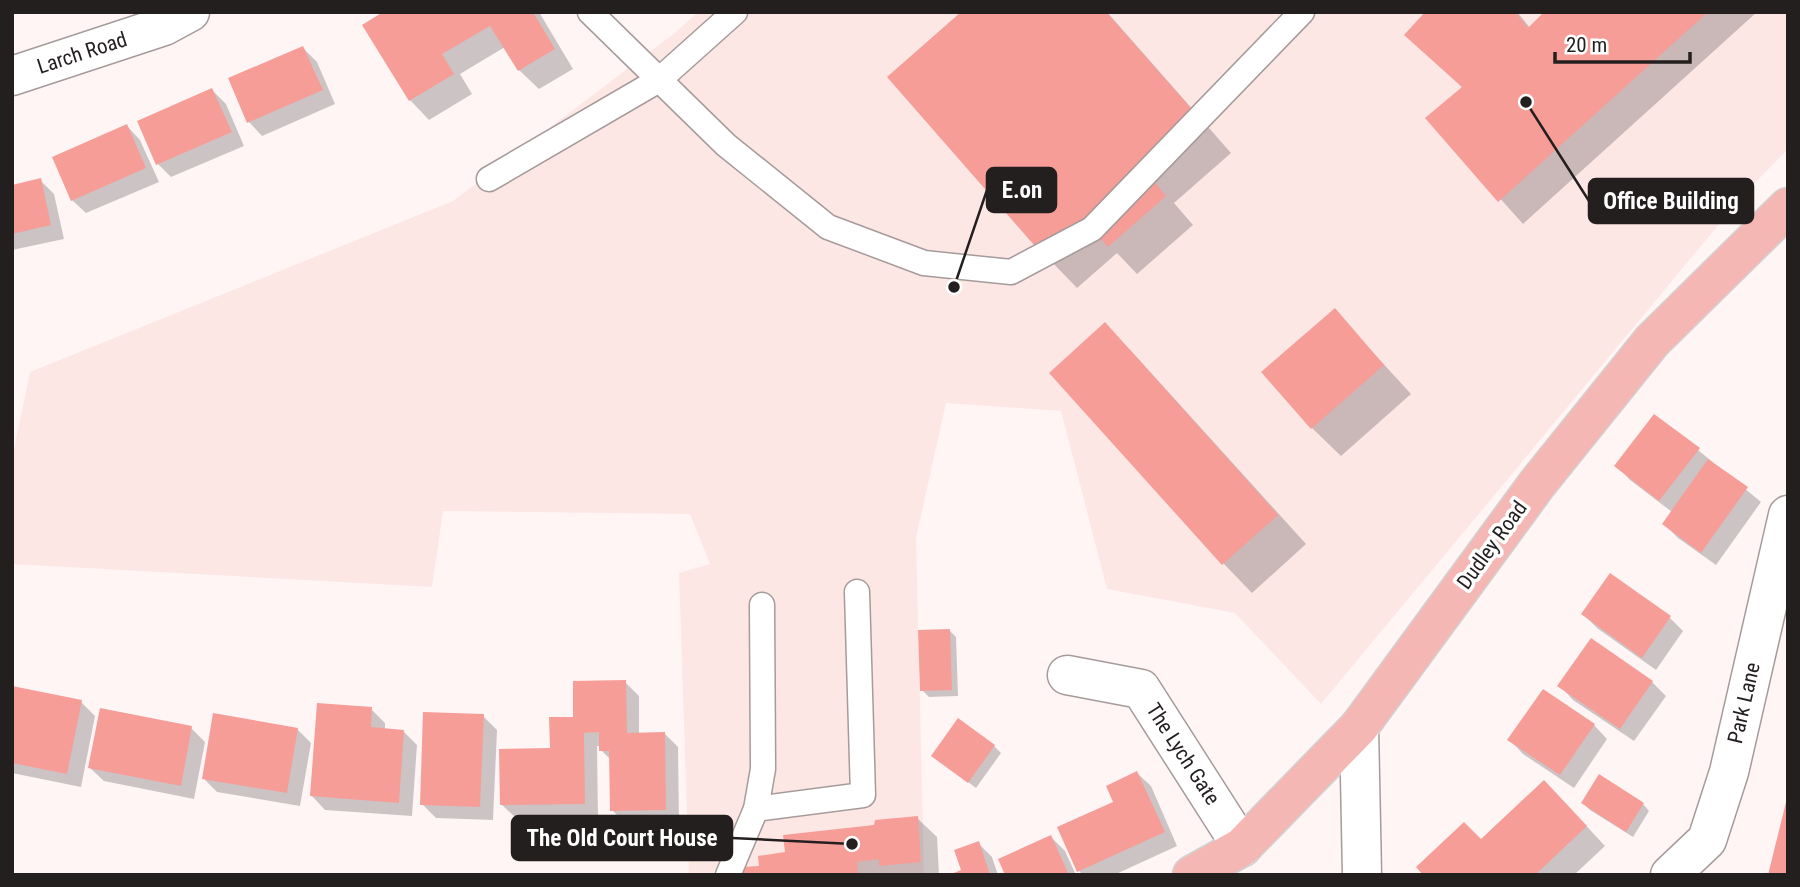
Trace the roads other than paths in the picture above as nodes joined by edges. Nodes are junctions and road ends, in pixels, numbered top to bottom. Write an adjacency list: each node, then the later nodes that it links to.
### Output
1 (190, 12): 5 (street, Larch Road)
2 (590, 12): 6 (lane)
3 (735, 12): 6 (lane)
4 (1302, 12): 6 (lane)
5 (12, 76)
6 (659, 80): 7 (lane)
7 (489, 179)
8 (1788, 207): 13 (main road, Dudley Road)
9 (1788, 514): 19 (street, Park Lane)
10 (858, 592): 14 (lane)
11 (762, 605): 14 (lane)
12 (1067, 675): 15 (street, The Lych Gate)
13 (1359, 727): 15 (main road, Dudley Road); 18 (street)
14 (756, 809): 16 (lane)
15 (1242, 848): 17 (main road, Dudley Road)
16 (728, 875)
17 (1192, 875)
18 (1363, 875)
19 (1670, 875)

